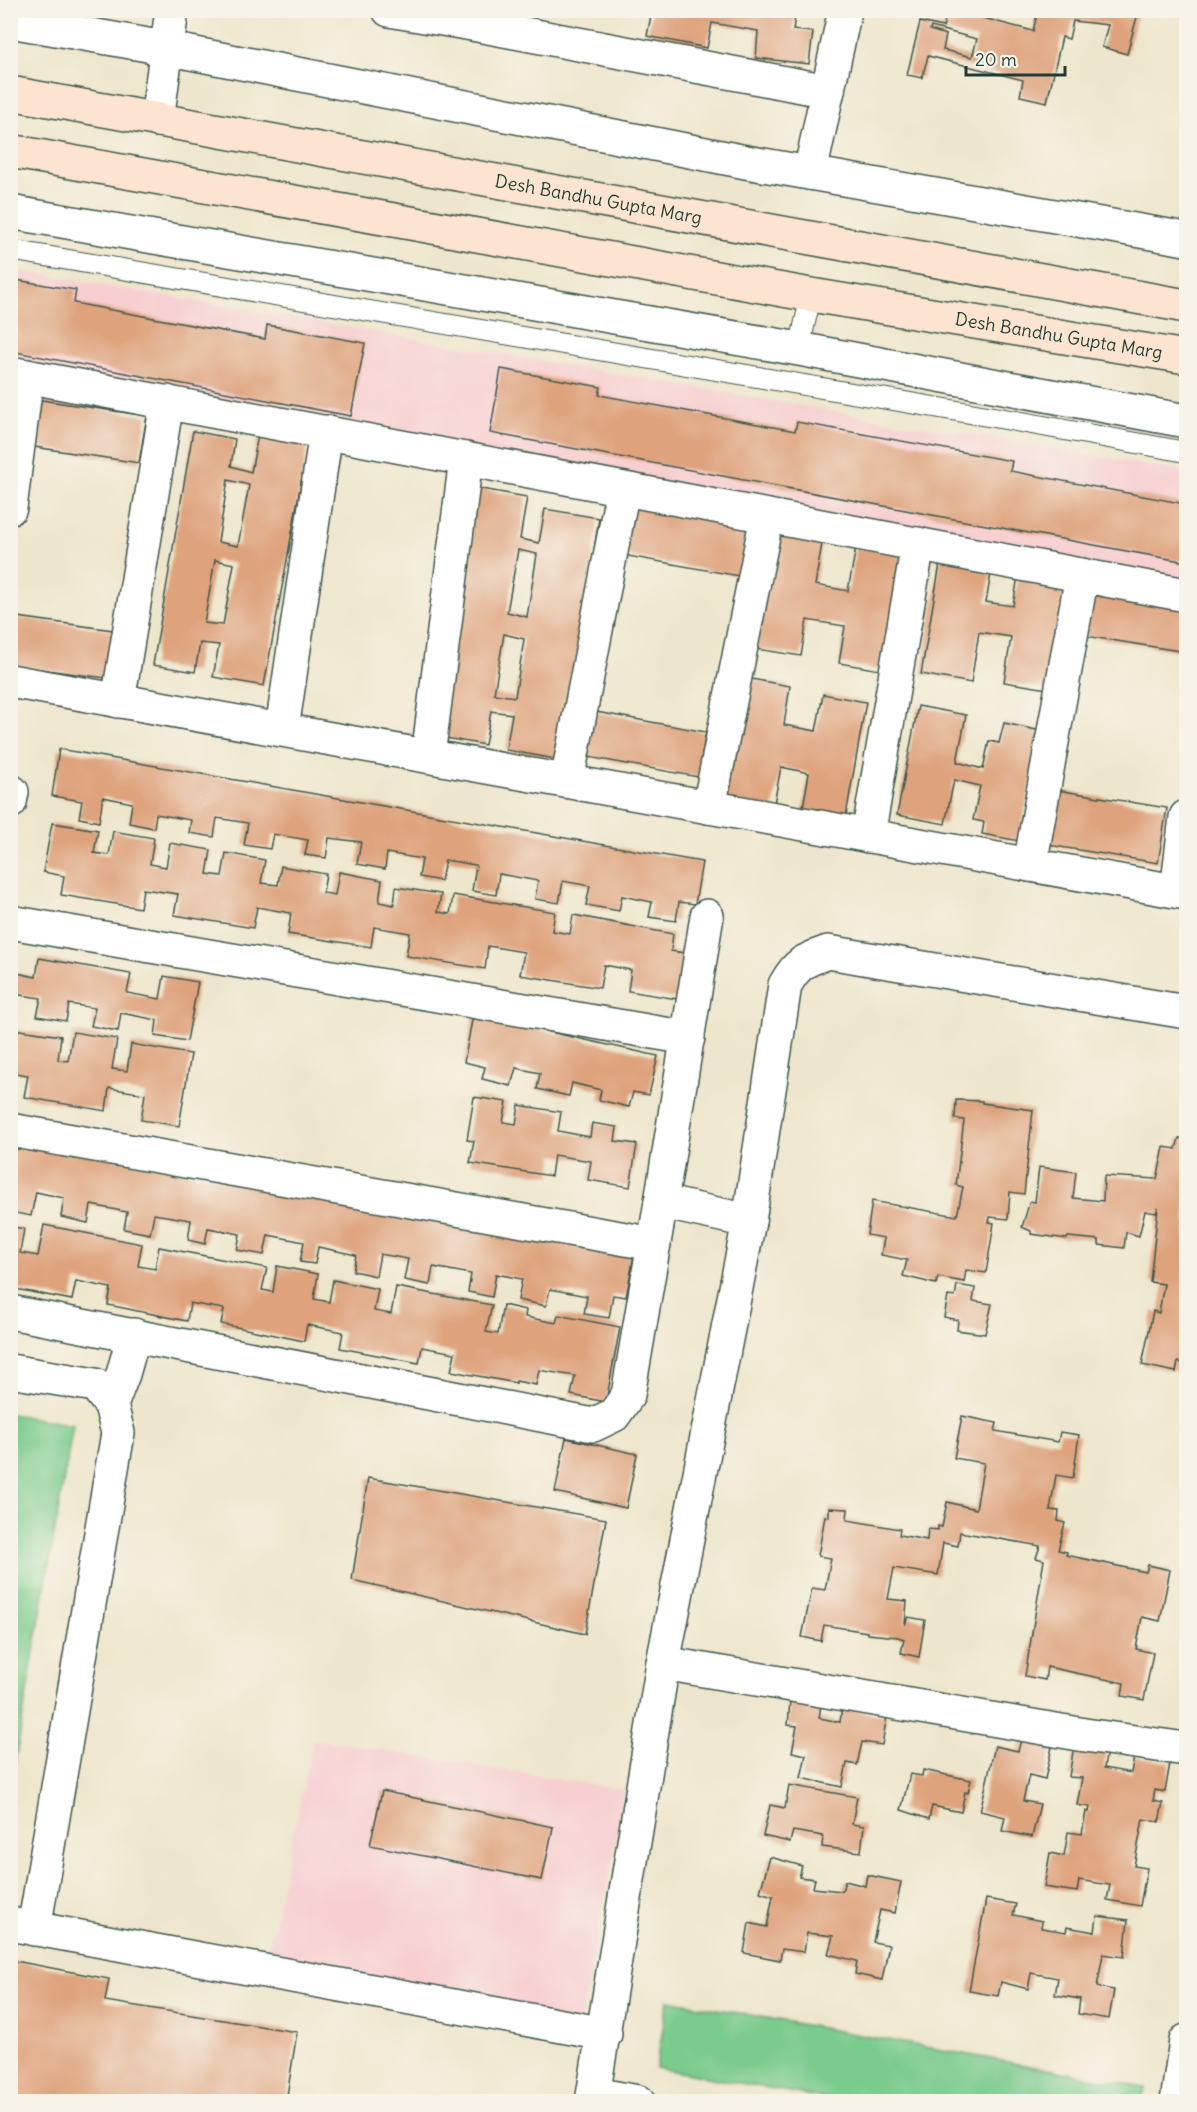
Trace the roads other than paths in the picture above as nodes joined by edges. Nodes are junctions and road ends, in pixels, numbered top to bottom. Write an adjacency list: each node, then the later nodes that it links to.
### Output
1 (172, 10): 6 (street)
2 (389, 10): 4 (street)
3 (845, 10): 7 (street)
4 (473, 17): 7 (street)
5 (10, 21): 6 (street)
6 (165, 48): 9 (street); 11 (street)
7 (828, 91): 11 (street)
8 (10, 93): 9 (street, Desh Bandhu Gupta Marg)
9 (157, 120): 18 (street, Desh Bandhu Gupta Marg)
10 (10, 151): 17 (street, Desh Bandhu Gupta Marg)
11 (810, 173): 13 (street)
12 (10, 212): 14 (street)
13 (1186, 239)
14 (188, 242): 16 (lane); 19 (street)
15 (10, 250): 16 (lane)
16 (181, 279): 22 (lane)
17 (811, 295): 20 (lane); 21 (street, Desh Bandhu Gupta Marg)
18 (1186, 306)
19 (666, 326): 20 (street); 22 (lane)
20 (799, 349): 24 (street)
21 (1186, 357)
22 (659, 361): 27 (lane)
23 (19, 374): 25 (street); 32 (street)
24 (1068, 399): 26 (street); 27 (lane)
25 (167, 402): 28 (street); 38 (street)
26 (1186, 421)
27 (1061, 431): 29 (lane)
28 (326, 432): 30 (street); 39 (street)
29 (1186, 452)
30 (466, 459): 31 (street); 40 (street)
31 (623, 489): 33 (street); 41 (street)
32 (10, 508)
33 (768, 516): 34 (street); 42 (street)
34 (918, 544): 35 (street); 44 (street)
35 (1082, 575): 36 (street); 45 (street)
36 (1186, 595)
37 (10, 681): 38 (street)
38 (118, 700): 39 (street)
39 (282, 729): 40 (street)
40 (428, 756): 41 (street)
41 (567, 781): 42 (street)
42 (709, 807): 44 (street)
43 (1186, 817): 46 (street)
44 (868, 836): 45 (street)
45 (1030, 865): 46 (street)
46 (1182, 892)
47 (706, 916): 50 (street)
48 (10, 922): 50 (street)
49 (1186, 1012): 53 (street)
50 (688, 1038): 52 (street)
51 (10, 1130): 54 (street)
52 (661, 1202): 53 (street); 54 (street)
53 (749, 1221): 59 (street)
54 (654, 1244): 56 (street)
55 (10, 1312): 56 (street)
56 (134, 1335): 58 (street)
57 (10, 1371): 58 (street)
58 (111, 1405): 61 (street)
59 (663, 1663): 60 (street); 62 (street)
60 (1186, 1749)
61 (22, 1927): 62 (street)
62 (605, 2034): 64 (street)
63 (1186, 2041): 66 (street)
64 (593, 2098): 65 (street)
65 (638, 2102)
66 (1177, 2102)

